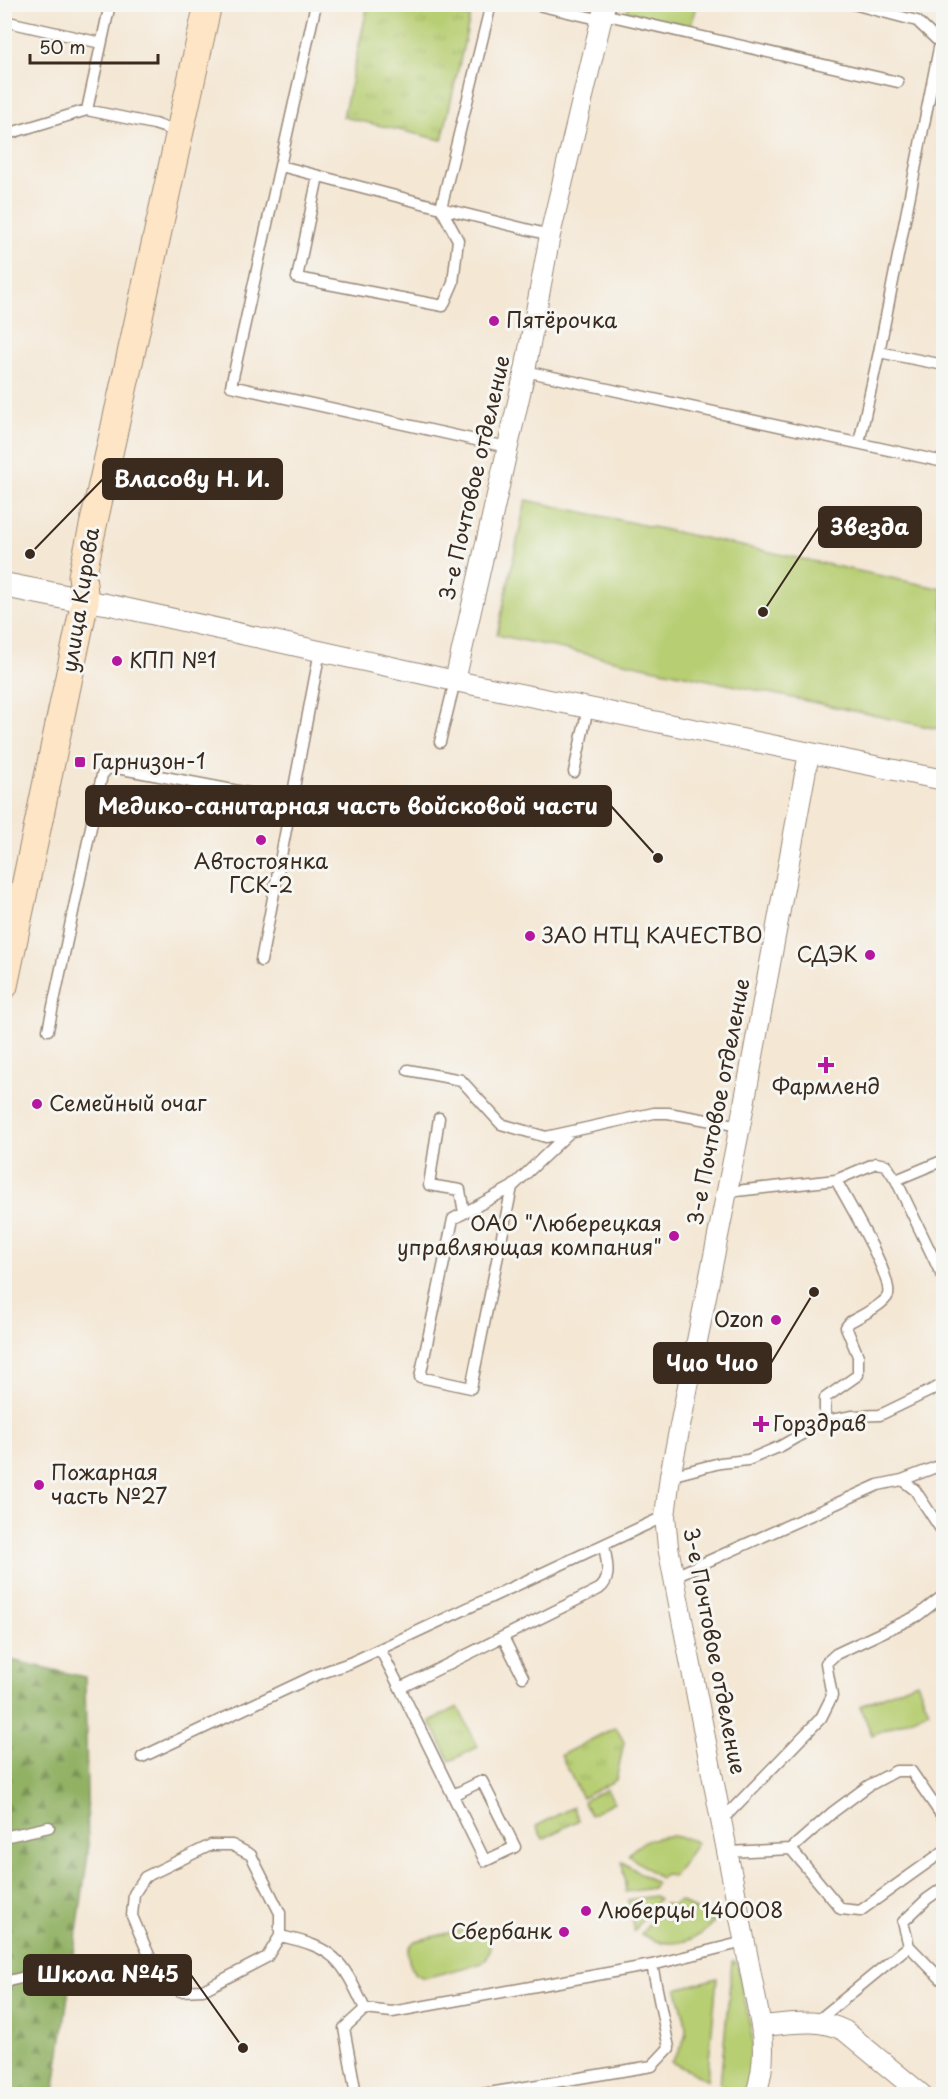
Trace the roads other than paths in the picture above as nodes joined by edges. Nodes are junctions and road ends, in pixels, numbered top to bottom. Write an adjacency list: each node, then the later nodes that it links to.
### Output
1 (110, 4): 9 (lane)
2 (208, 4): 14 (main road, улица Кирова)
3 (316, 4): 16 (lane)
4 (491, 4): 18 (lane)
5 (533, 4): 7 (lane)
6 (853, 4): 10 (lane)
7 (603, 13): 12 (lane); 19 (street, 3-е Почтовое отделение)
8 (4, 21): 9 (lane)
9 (101, 43): 13 (lane)
10 (940, 43): 11 (lane); 20 (lane)
11 (944, 55)
12 (898, 82)
13 (87, 110): 14 (lane); 15 (lane)
14 (180, 132): 27 (main road, улица Кирова)
15 (4, 135)
16 (281, 166): 17 (lane); 24 (lane)
17 (318, 176): 18 (lane); 18 (lane)
18 (441, 208): 19 (lane)
19 (550, 235): 22 (street, 3-е Почтовое отделение)
20 (879, 352): 21 (lane); 23 (lane)
21 (944, 365)
22 (525, 371): 23 (lane); 24 (street, 3-е Почтовое отделение)
23 (859, 443): 25 (lane)
24 (507, 447): 29 (street, 3-е Почтовое отделение)
25 (944, 462)
26 (4, 585): 27 (street)
27 (85, 601): 28 (street); 37 (main road, улица Кирова)
28 (320, 651): 29 (street); 35 (lane)
29 (455, 681): 30 (street); 31 (lane)
30 (588, 708): 32 (street); 33 (lane)
31 (440, 741)
32 (809, 753): 34 (street); 41 (street, 3-е Почтовое отделение)
33 (574, 772)
34 (944, 780)
35 (291, 801): 36 (lane); 38 (lane)
36 (261, 961)
37 (4, 986)
38 (48, 1030)
39 (408, 1070): 42 (lane)
40 (439, 1118): 48 (lane)
41 (740, 1126): 42 (lane); 47 (street, 3-е Почтовое отделение)
42 (570, 1132): 46 (lane)
43 (944, 1160): 44 (lane)
44 (896, 1179): 45 (lane); 49 (lane)
45 (836, 1180): 47 (lane); 51 (lane)
46 (512, 1187): 48 (lane); 48 (lane)
47 (727, 1192): 53 (street, 3-е Почтовое отделение)
48 (464, 1213)
49 (944, 1280)
50 (944, 1384): 51 (lane)
51 (825, 1421): 53 (lane)
52 (944, 1464): 54 (lane)
53 (670, 1476): 55 (street, 3-е Почтовое отделение)
54 (902, 1480): 56 (lane); 58 (lane)
55 (665, 1516): 57 (lane); 58 (street, 3-е Почтовое отделение)
56 (944, 1534)
57 (604, 1545): 60 (lane); 61 (lane)
58 (675, 1576): 67 (street, 3-е Почтовое отделение)
59 (944, 1595): 67 (lane)
60 (504, 1637): 62 (lane); 63 (lane)
61 (380, 1649): 63 (lane); 64 (lane)
62 (523, 1677)
63 (400, 1688): 65 (lane)
64 (142, 1757)
65 (453, 1795): 65 (lane)
66 (944, 1819): 70 (lane)
67 (722, 1820): 72 (street, 3-е Почтовое отделение)
68 (49, 1827): 69 (lane)
69 (4, 1837)
70 (791, 1849): 71 (lane); 72 (lane)
71 (944, 1851)
72 (727, 1852): 75 (street, 3-е Почтовое отделение)
73 (944, 1887): 76 (lane)
74 (280, 1936): 74 (lane); 81 (lane)
75 (744, 1942): 77 (lane); 83 (street, 3-е Почтовое отделение)
76 (909, 1946): 80 (lane); 82 (lane)
77 (652, 1965): 81 (lane); 85 (lane)
78 (21, 1978): 79 (lane)
79 (4, 1982)
80 (944, 1982)
81 (365, 2009): 84 (lane)
82 (816, 2022): 83 (street); 87 (street)
83 (761, 2026): 86 (street, 3-е Почтовое отделение)
84 (356, 2094)
85 (483, 2094)
86 (756, 2094)
87 (921, 2094)

